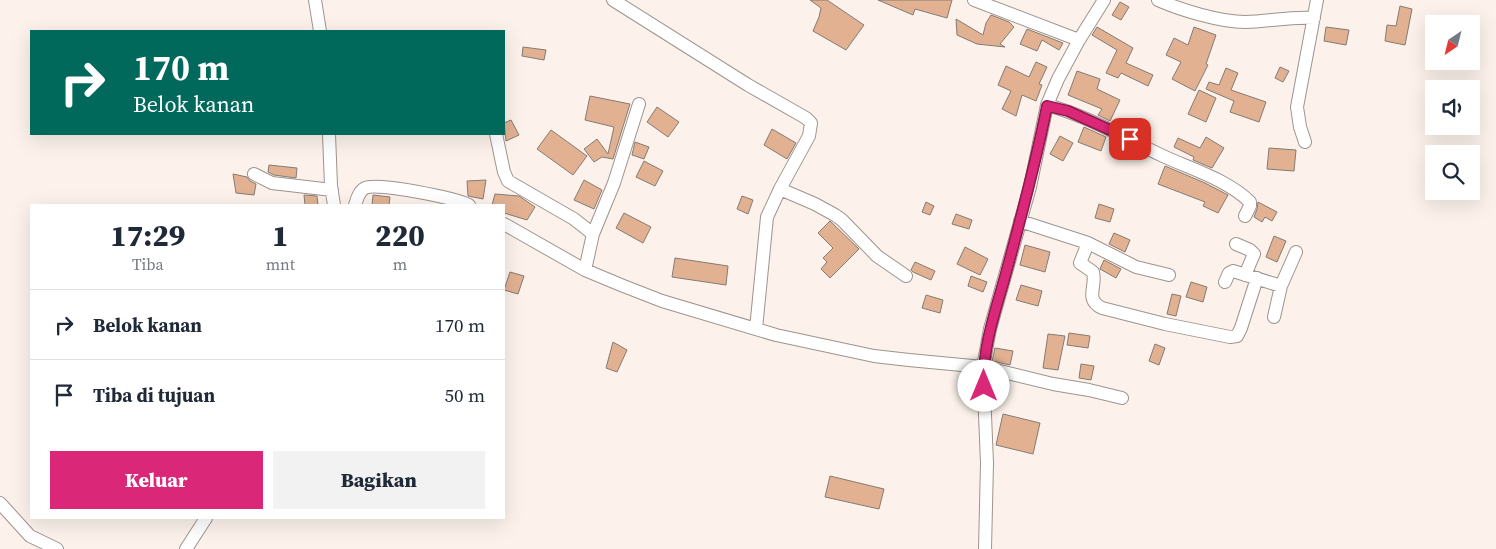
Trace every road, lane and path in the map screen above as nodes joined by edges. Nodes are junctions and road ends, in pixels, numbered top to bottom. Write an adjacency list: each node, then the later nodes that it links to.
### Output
1 (315, 0): 8 (street)
2 (613, 0): 17 (street)
3 (974, 0): 9 (street)
4 (1104, 0): 9 (street)
5 (1158, 0): 7 (street)
6 (1317, 0): 7 (street)
7 (1314, 18): 14 (street)
8 (320, 30)
9 (1079, 40): 11 (street)
10 (640, 104): 24 (street)
11 (1047, 106): 21 (street); 22 (street)
12 (329, 135): 16 (street)
13 (496, 135): 24 (street)
14 (1305, 142)
15 (254, 174): 16 (street)
16 (332, 190): 18 (street)
17 (780, 190): 30 (street); 35 (street)
18 (334, 204)
19 (356, 204): 20 (street)
20 (466, 204)
21 (1245, 216)
22 (1020, 221): 25 (street); 36 (street)
23 (505, 225): 28 (street)
24 (593, 234): 28 (street)
25 (1088, 243): 29 (street); 31 (street)
26 (1236, 244): 31 (street)
27 (1296, 252): 33 (street)
28 (585, 270): 35 (street)
29 (1168, 275)
30 (906, 276)
31 (1251, 276): 32 (street); 33 (street)
32 (1224, 282)
33 (1281, 286): 34 (street)
34 (1274, 317)
35 (756, 328): 36 (street)
36 (983, 366): 37 (street); 42 (street)
37 (1122, 398)
38 (0, 503): 40 (street)
39 (205, 519): 41 (street)
40 (57, 549)
41 (186, 549)
42 (985, 549)

